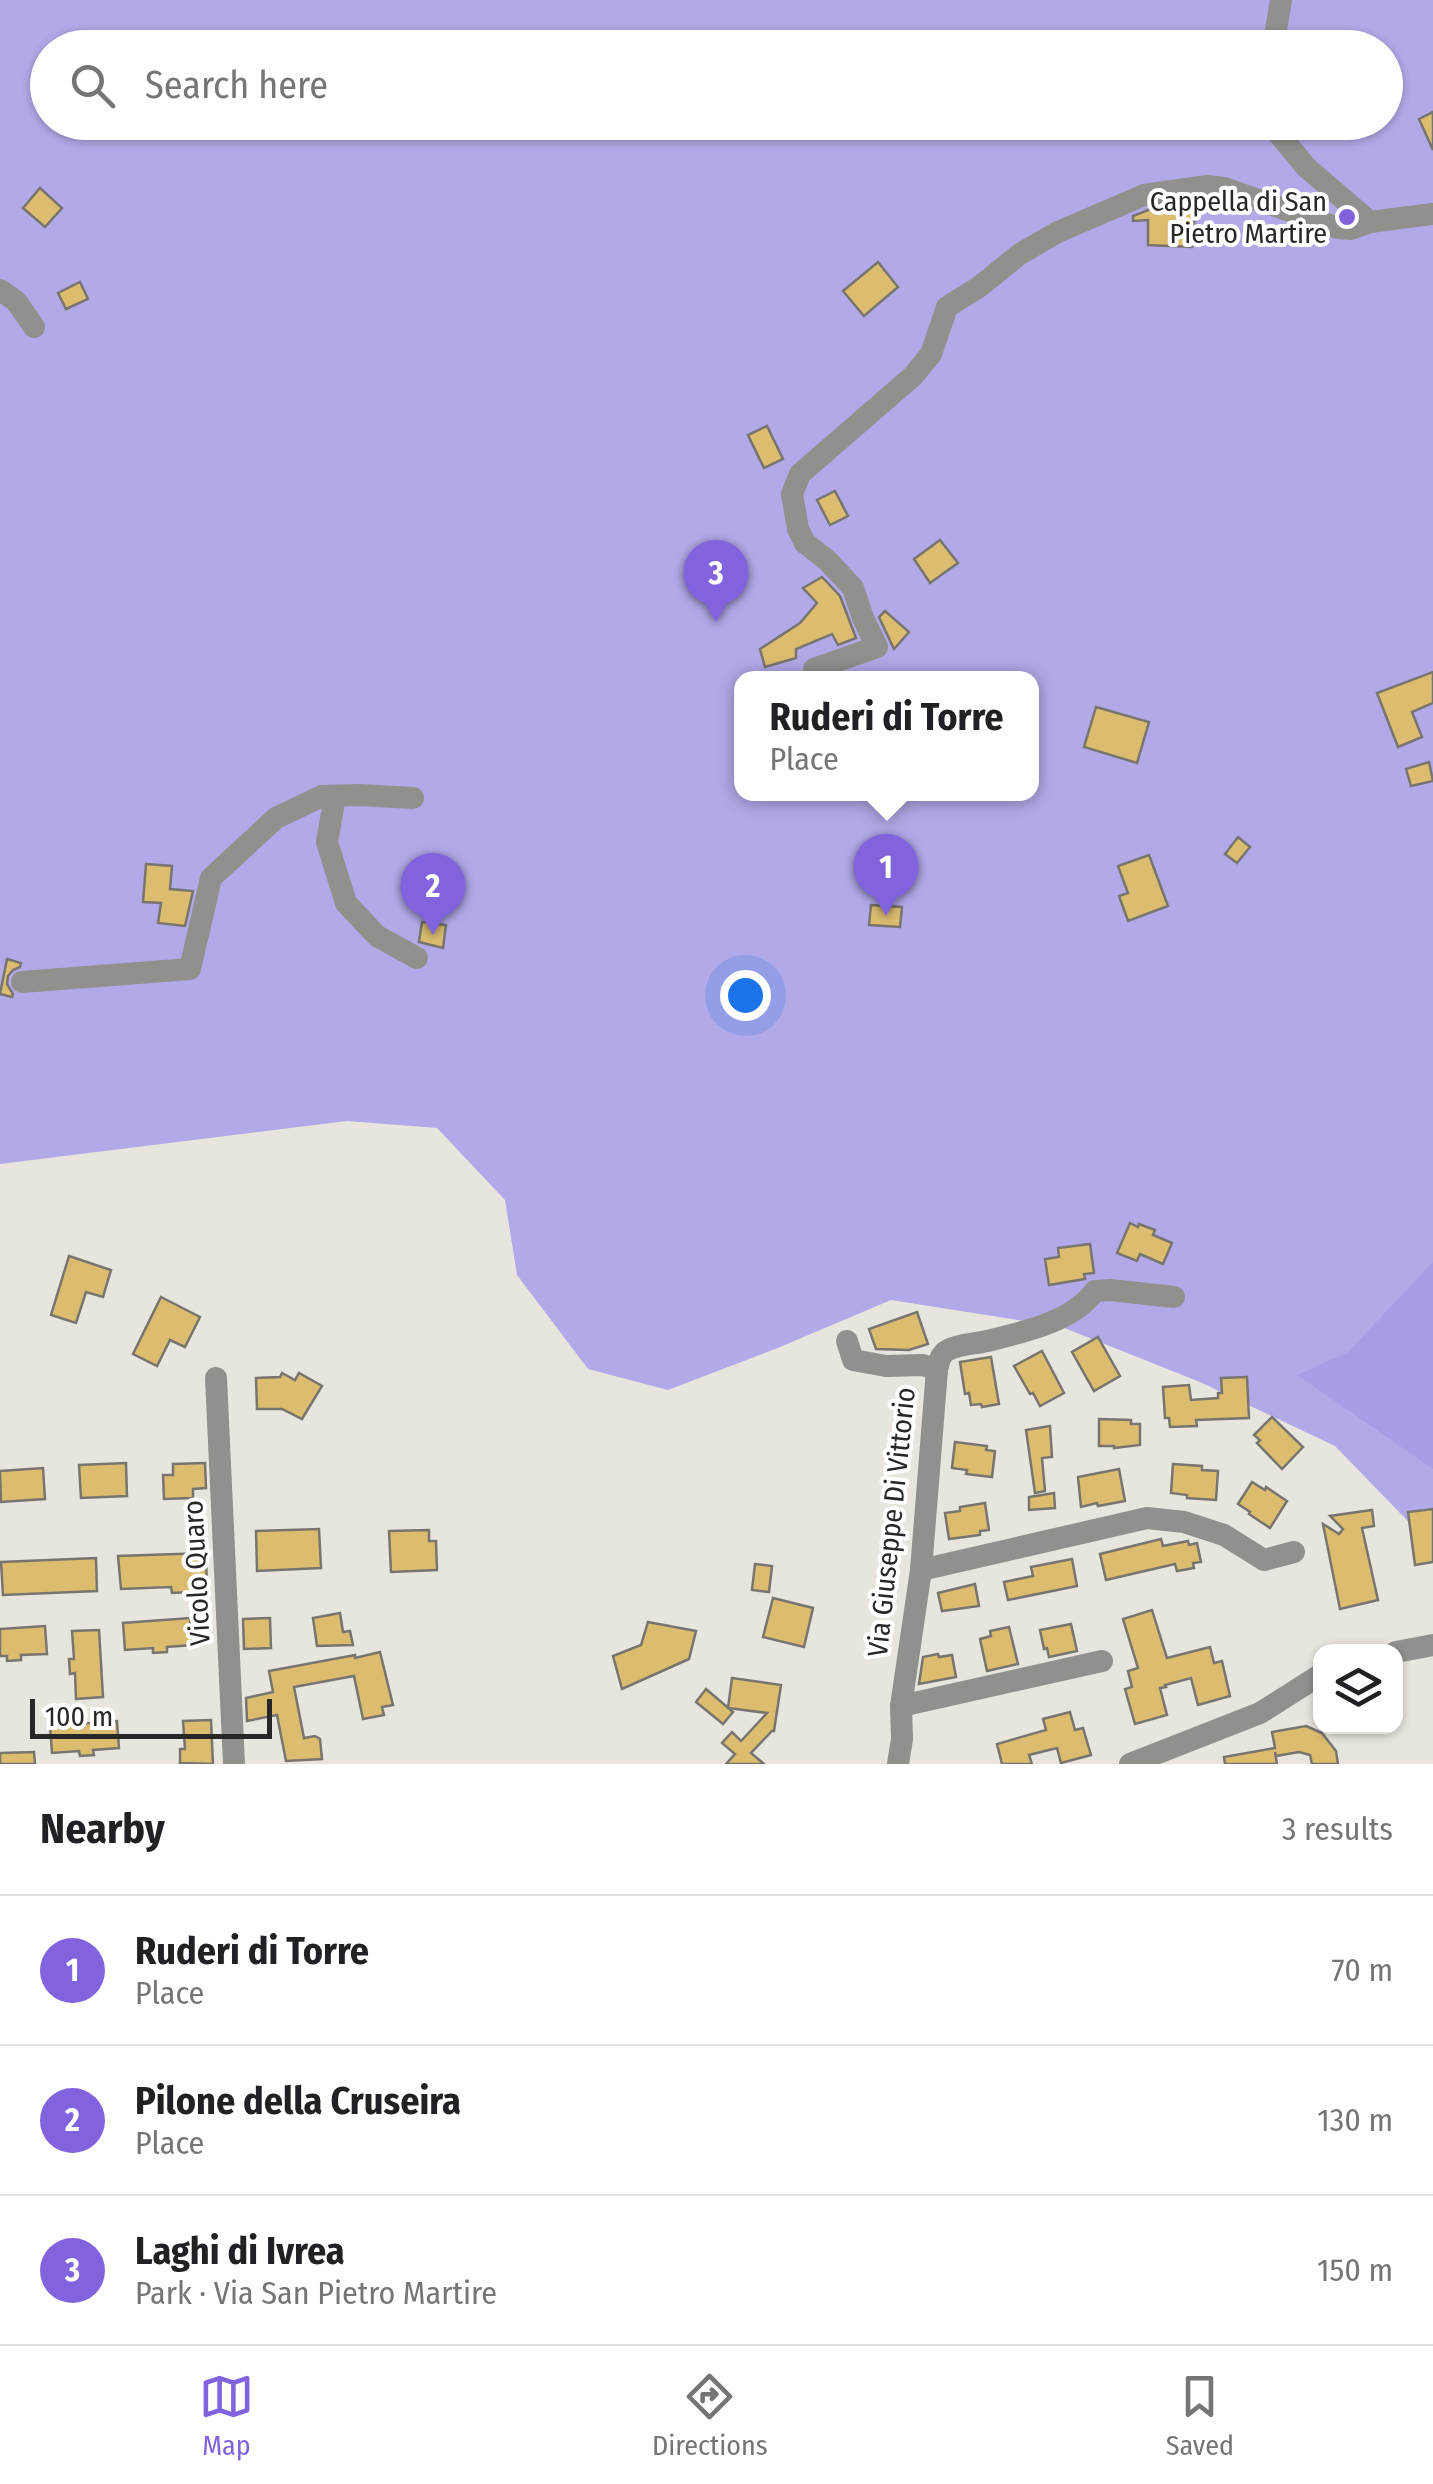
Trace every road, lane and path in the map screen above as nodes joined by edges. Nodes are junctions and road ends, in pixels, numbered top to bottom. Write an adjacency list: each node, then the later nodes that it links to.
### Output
1 (1281, 0): 2 (street)
2 (1276, 30)
3 (1284, 140): 5 (street)
4 (1433, 214): 5 (street)
5 (1370, 222): 8 (street)
6 (0, 290): 7 (street)
7 (34, 327)
8 (814, 671)
9 (336, 796): 10 (street); 11 (street); 12 (street)
10 (413, 798)
11 (417, 958)
12 (22, 982)
13 (1174, 1297): 15 (street, Via Giuseppe Di Vittorio)
14 (847, 1341): 15 (street)
15 (937, 1370): 18 (street, Via Giuseppe Di Vittorio)
16 (216, 1378): 24 (street, Vicolo Quaro)
17 (1294, 1552): 18 (street)
18 (920, 1570): 23 (street, Via Giuseppe Di Vittorio)
19 (1433, 1644): 20 (street)
20 (1403, 1650)
21 (1102, 1661): 23 (street)
22 (1313, 1679): 26 (street)
23 (901, 1706): 25 (street, Via Giuseppe Di Vittorio)
24 (234, 1764)
25 (898, 1764)
26 (1130, 1764)

